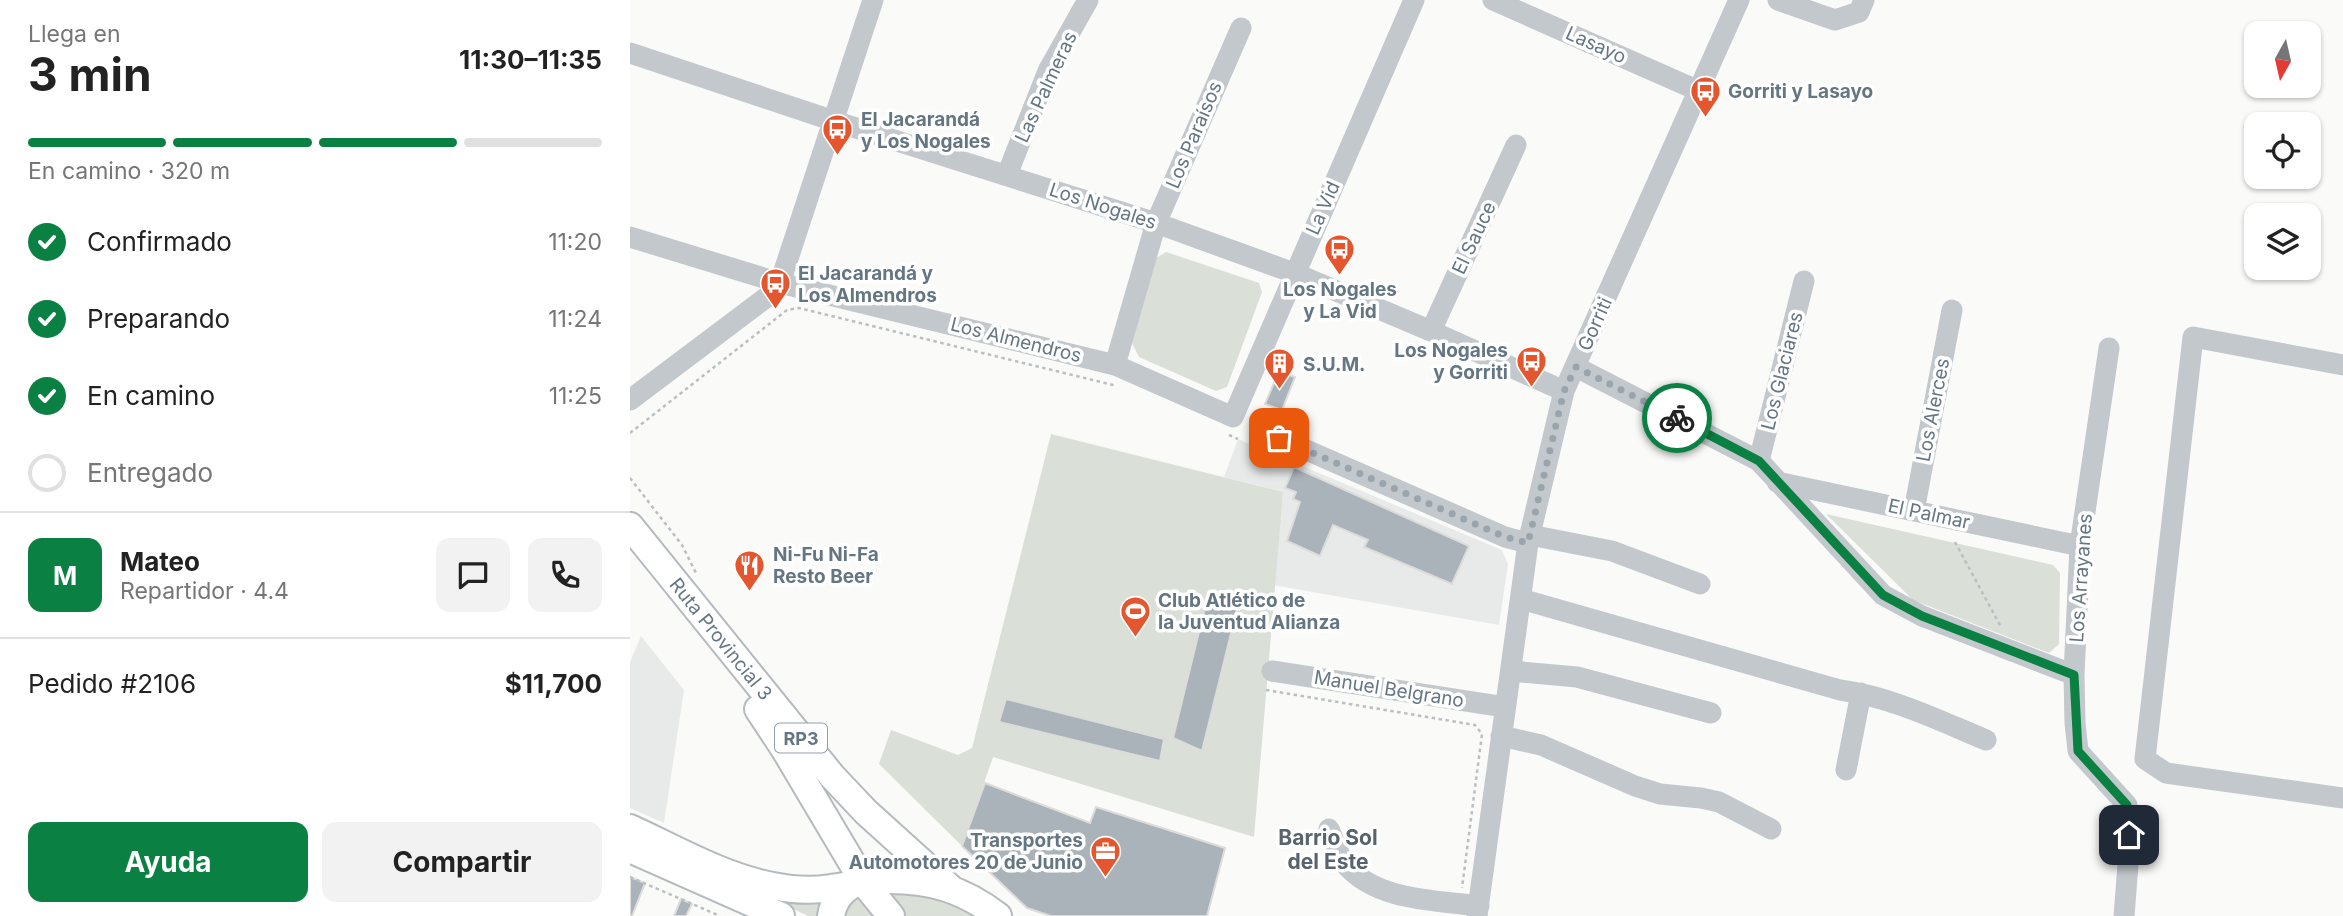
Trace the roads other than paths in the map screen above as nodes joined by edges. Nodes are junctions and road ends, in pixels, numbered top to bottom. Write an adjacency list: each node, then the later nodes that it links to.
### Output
1 (873, 0): 11 (street)
2 (1088, 0): 13 (street, Las Palmeras)
3 (1414, 0): 16 (street, La Vid)
4 (1493, 0): 10 (street, Lasayo)
5 (1739, 0): 10 (street, Gorriti)
6 (1778, 0): 7 (street)
7 (1864, 0)
8 (1241, 28): 14 (street, Los Paraísos)
9 (630, 53): 11 (street, Los Nogales)
10 (1699, 91): 24 (street, Gorriti)
11 (834, 121): 13 (street, Los Nogales); 18 (street)
12 (1516, 145): 20 (street, El Sauce)
13 (1007, 175): 14 (street, Los Nogales)
14 (1156, 223): 16 (street, Los Nogales); 22 (street, Los Paraísos)
15 (630, 237): 18 (street, Los Almendros)
16 (1294, 273): 20 (street, Los Nogales); 27 (street, La Vid)
17 (1804, 281): 29 (street, Los Glaciares)
18 (780, 283): 22 (street, Los Almendros); 26 (street)
19 (1952, 310): 31 (street, Los Alerces)
20 (1431, 331): 25 (street, Los Nogales)
21 (2109, 348): 34 (street, Los Arrayanes)
22 (1115, 365): 27 (street, Los Almendros)
23 (2343, 365): 47 (street)
24 (1576, 367): 25 (street, Gorriti); 29 (street)
25 (1564, 391): 33 (street, Gorriti)
26 (630, 400)
27 (1229, 425)
28 (1279, 438): 33 (street)
29 (1759, 461): 30 (street)
30 (1777, 482): 31 (street, El Palmar); 39 (street)
31 (1914, 511): 34 (street, El Palmar)
32 (630, 526): 35 (main road, Ruta Provincial 3 / RP3)
33 (1529, 539): 36 (street); 37 (street, Gorriti)
34 (2080, 546): 39 (street, Los Arrayanes)
35 (668, 573): 52 (main road, Ruta Provincial 3 / RP3); 53 (main road, Ruta Provincial 3 / RP3)
36 (1700, 584)
37 (1521, 599): 38 (street, Gorriti); 41 (street)
38 (1511, 671): 42 (street, Gorriti); 43 (street)
39 (2074, 675): 59 (street, Los Arrayanes)
40 (1269, 681): 42 (street, Manuel Belgrano)
41 (1861, 693): 45 (street); 46 (street)
42 (1505, 707): 44 (street, Gorriti)
43 (1711, 713)
44 (1501, 736): 50 (street); 54 (street, Gorriti)
45 (1986, 740)
46 (1846, 770)
47 (2343, 798)
48 (630, 828): 52 (main road)
49 (1329, 829): 54 (street)
50 (1771, 829)
51 (630, 849): 55 (main road)
52 (858, 884): 53 (main road); 56 (main road); 57 (main road, Ruta Provincial 3 / RP3)
53 (950, 887): 58 (main road, RP3)
54 (1472, 909)
55 (781, 916)
56 (831, 916)
57 (891, 916)
58 (998, 916)
59 (2124, 916)

